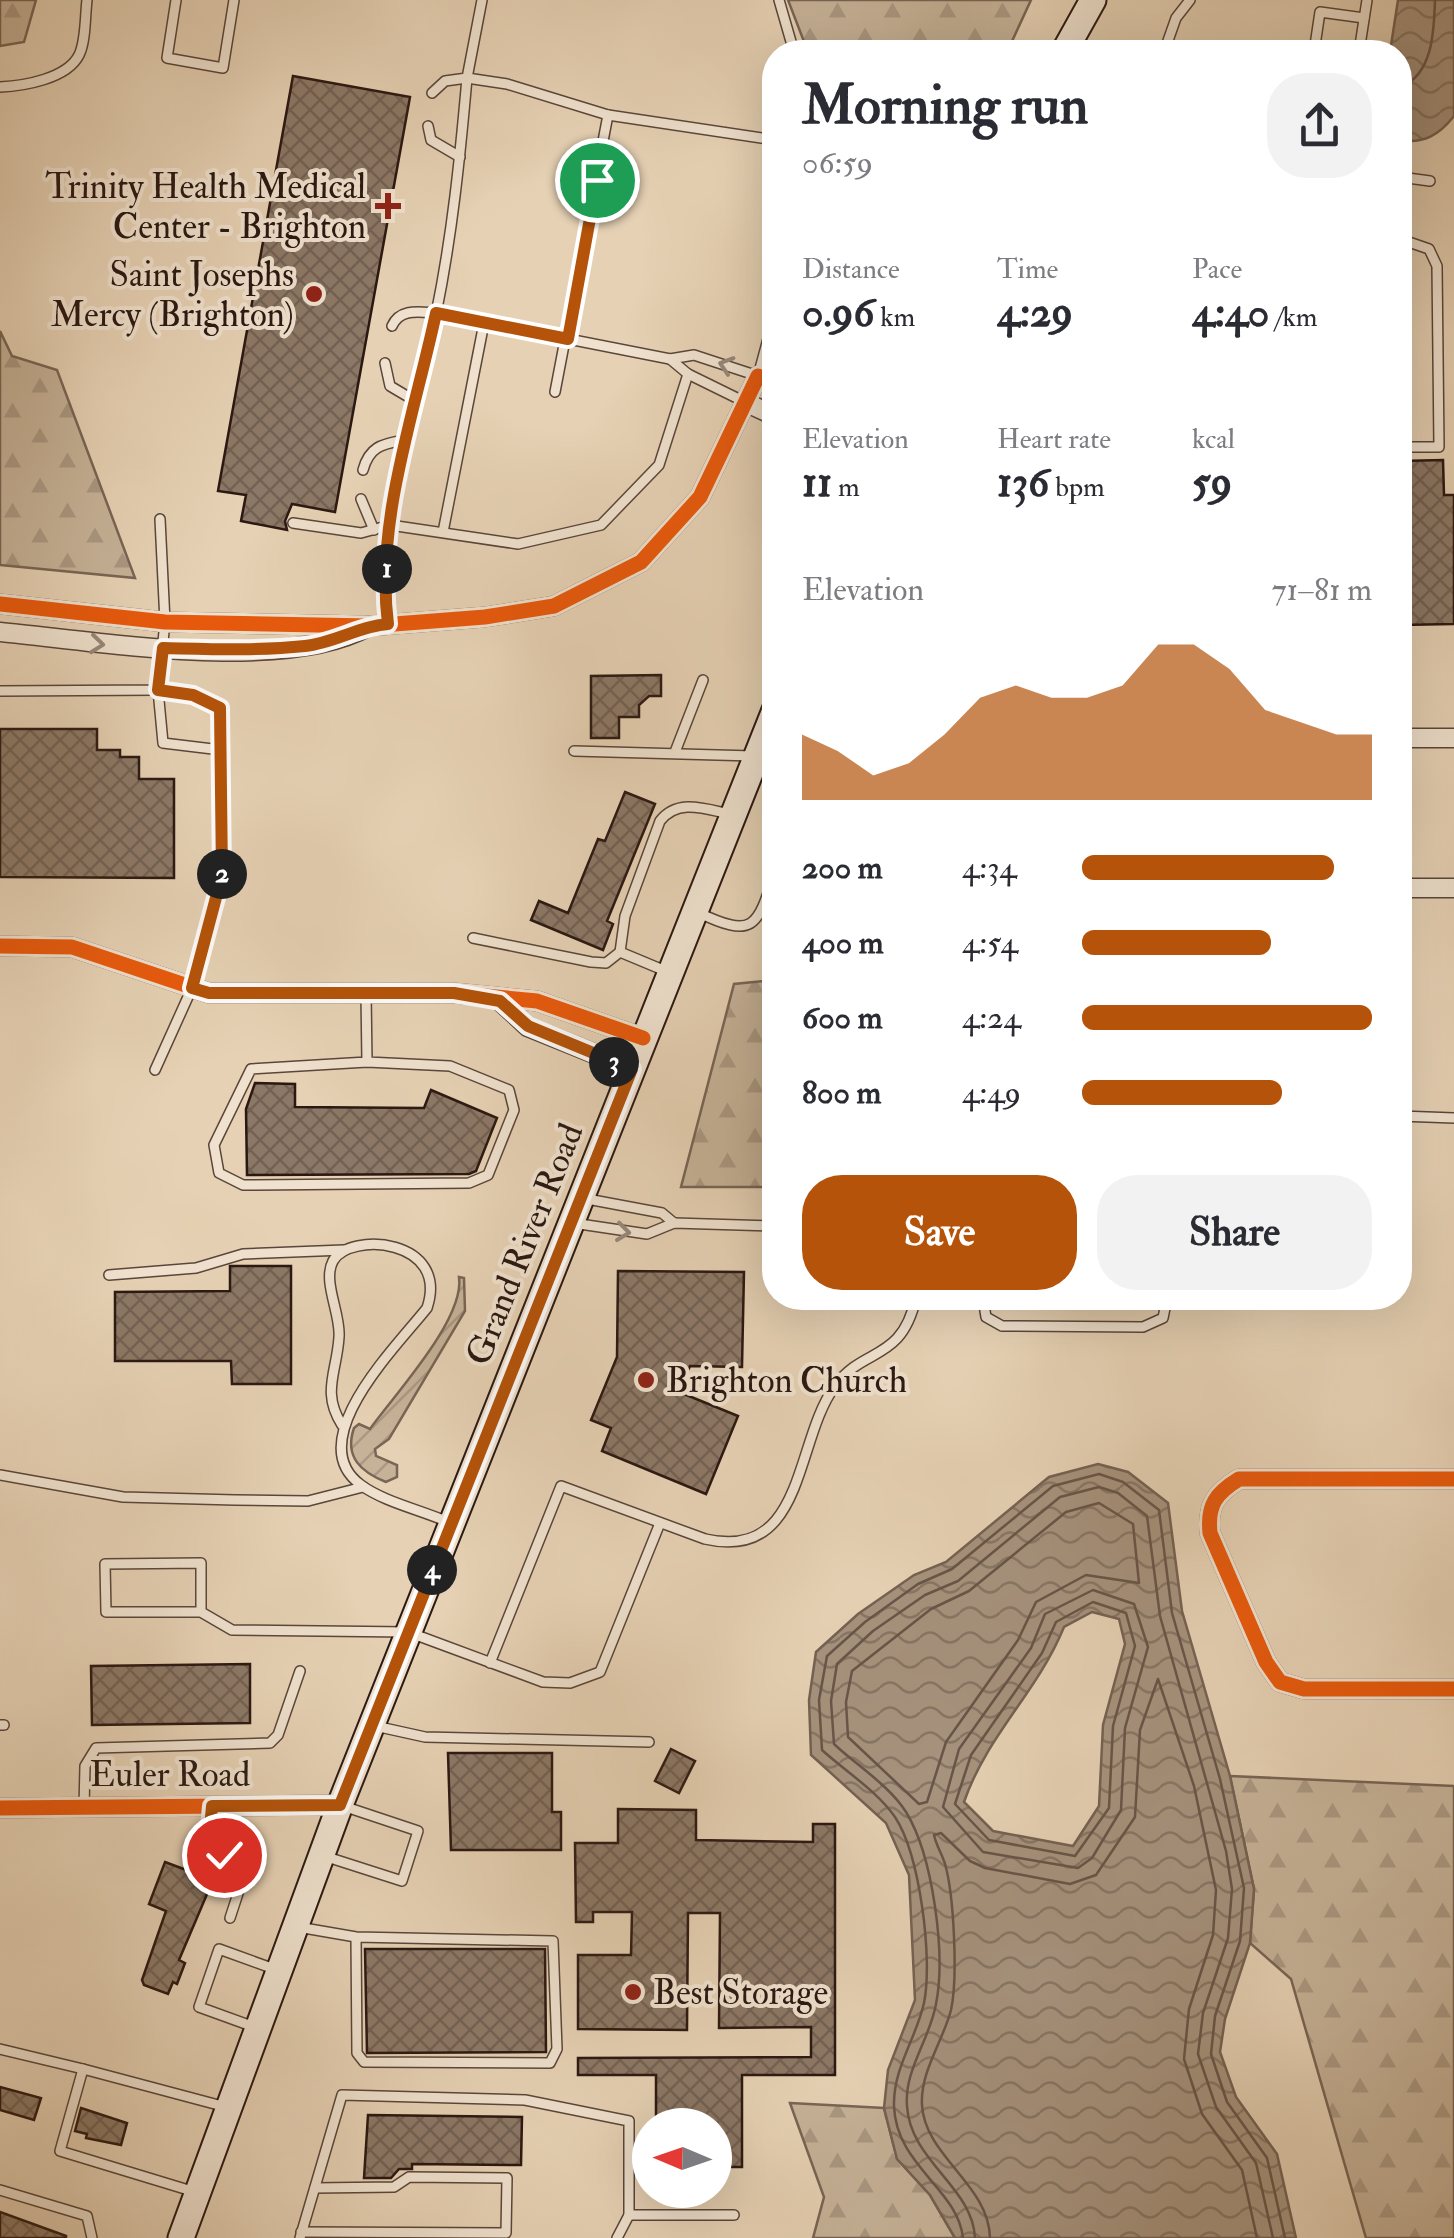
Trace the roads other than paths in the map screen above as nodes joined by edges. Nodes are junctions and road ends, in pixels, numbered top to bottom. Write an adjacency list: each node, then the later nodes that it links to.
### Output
1 (88, 0): 16 (lane)
2 (176, 0): 3 (lane)
3 (234, 0)
4 (482, 0): 15 (lane)
5 (778, 0): 10 (lane)
6 (1093, 0): 11 (main road)
7 (1190, 0): 12 (lane)
8 (1367, 0): 9 (lane)
9 (1364, 18): 13 (lane); 14 (lane)
10 (790, 40)
11 (1071, 40)
12 (1168, 40)
13 (1316, 40)
14 (1361, 40)
15 (466, 78): 17 (lane); 18 (lane); 21 (lane)
16 (0, 86)
17 (432, 93)
18 (608, 114): 20 (lane); 28 (lane)
19 (428, 126): 21 (lane)
20 (762, 138)
21 (460, 157): 25 (lane)
22 (1412, 179): 23 (lane)
23 (1430, 181)
24 (1412, 243): 39 (lane)
25 (436, 313): 26 (lane); 27 (lane); 35 (lane)
26 (484, 323): 28 (lane); 46 (lane)
27 (392, 326)
28 (568, 339): 29 (lane); 34 (lane)
29 (670, 358): 31 (lane); 32 (lane, one-way to 29)
30 (385, 362): 35 (lane)
31 (688, 374): 36 (lane); 46 (lane)
32 (762, 378)
33 (762, 386): 36 (street)
34 (556, 392)
35 (417, 402): 38 (lane)
36 (747, 403): 37 (street); 49 (street)
37 (762, 410)
38 (409, 438): 40 (lane); 44 (lane)
39 (1412, 447)
40 (363, 470)
41 (361, 499): 45 (lane)
42 (160, 519): 48 (lane)
43 (293, 524): 45 (lane)
44 (390, 524): 45 (lane); 46 (lane); 49 (lane)
45 (374, 530)
46 (443, 532)
47 (0, 604): 48 (street)
48 (164, 622): 49 (street); 51 (lane)
49 (378, 625): 51 (street)
50 (0, 632): 51 (street, one-way to 51)
51 (163, 648): 54 (lane)
52 (703, 680): 61 (lane)
53 (0, 690): 54 (lane)
54 (158, 690): 58 (lane); 58 (lane)
55 (1412, 738): 56 (street)
56 (1454, 738)
57 (762, 746): 61 (lane)
58 (220, 750): 71 (lane)
59 (574, 750): 61 (lane)
60 (762, 750): 62 (main road, Grand River Road)
61 (675, 752)
62 (733, 814): 65 (main road, Grand River Road); 69 (lane)
63 (1412, 888): 64 (street)
64 (1454, 888)
65 (694, 911): 66 (lane); 70 (main road, Grand River Road)
66 (762, 912)
67 (473, 938): 69 (lane)
68 (0, 946): 71 (street)
69 (620, 952): 70 (lane)
70 (670, 972): 74 (main road, Grand River Road)
71 (192, 988): 72 (street); 77 (lane)
72 (366, 993): 73 (street); 75 (lane)
73 (500, 1001): 74 (street); 76 (street)
74 (643, 1038): 76 (main road, Grand River Road)
75 (367, 1062): 75 (lane)
76 (632, 1069): 80 (main road, Grand River Road)
77 (155, 1070)
78 (1412, 1116): 79 (lane)
79 (1454, 1118)
80 (580, 1198): 81 (main road, Grand River Road); 82 (lane)
81 (570, 1222): 82 (lane, one-way to 82); 93 (main road, Grand River Road)
82 (674, 1223): 83 (lane)
83 (762, 1226)
84 (344, 1250): 85 (lane); 89 (lane); 89 (lane)
85 (108, 1275)
86 (911, 1310): 94 (lane)
87 (985, 1310): 88 (lane)
88 (1165, 1310)
89 (342, 1425): 92 (lane)
90 (0, 1475): 92 (lane)
91 (1454, 1479): 99 (street)
92 (362, 1487): 93 (lane)
93 (450, 1523): 96 (main road, Grand River Road)
94 (660, 1523): 97 (lane); 97 (lane)
95 (201, 1612): 95 (lane); 96 (lane)
96 (408, 1632): 97 (lane); 100 (main road, Grand River Road)
97 (490, 1664)
98 (300, 1671): 104 (lane)
99 (1454, 1690)
100 (372, 1726): 101 (lane); 102 (main road, Grand River Road)
101 (649, 1742)
102 (340, 1805): 103 (street, Euler Road); 106 (main road, Grand River Road); 106 (lane)
103 (212, 1806): 104 (street, Euler Road); 107 (lane)
104 (84, 1807): 105 (street, Euler Road)
105 (0, 1808)
106 (322, 1855): 108 (main road, Grand River Road)
107 (230, 1918)
108 (296, 1926): 109 (lane); 110 (main road, Grand River Road)
109 (356, 1936): 109 (lane)
110 (279, 1971): 111 (main road, Grand River Road); 111 (lane)
111 (258, 2028): 114 (main road, Grand River Road)
112 (0, 2049): 113 (lane)
113 (83, 2069): 114 (lane); 117 (lane)
114 (228, 2108): 117 (main road, Grand River Road)
115 (315, 2188): 119 (lane); 120 (lane); 120 (lane)
116 (0, 2190): 121 (lane)
117 (198, 2192): 122 (main road, Grand River Road)
118 (734, 2214): 119 (lane)
119 (628, 2215): 123 (lane)
120 (301, 2235)
121 (92, 2238)
122 (181, 2238)
123 (617, 2238)

